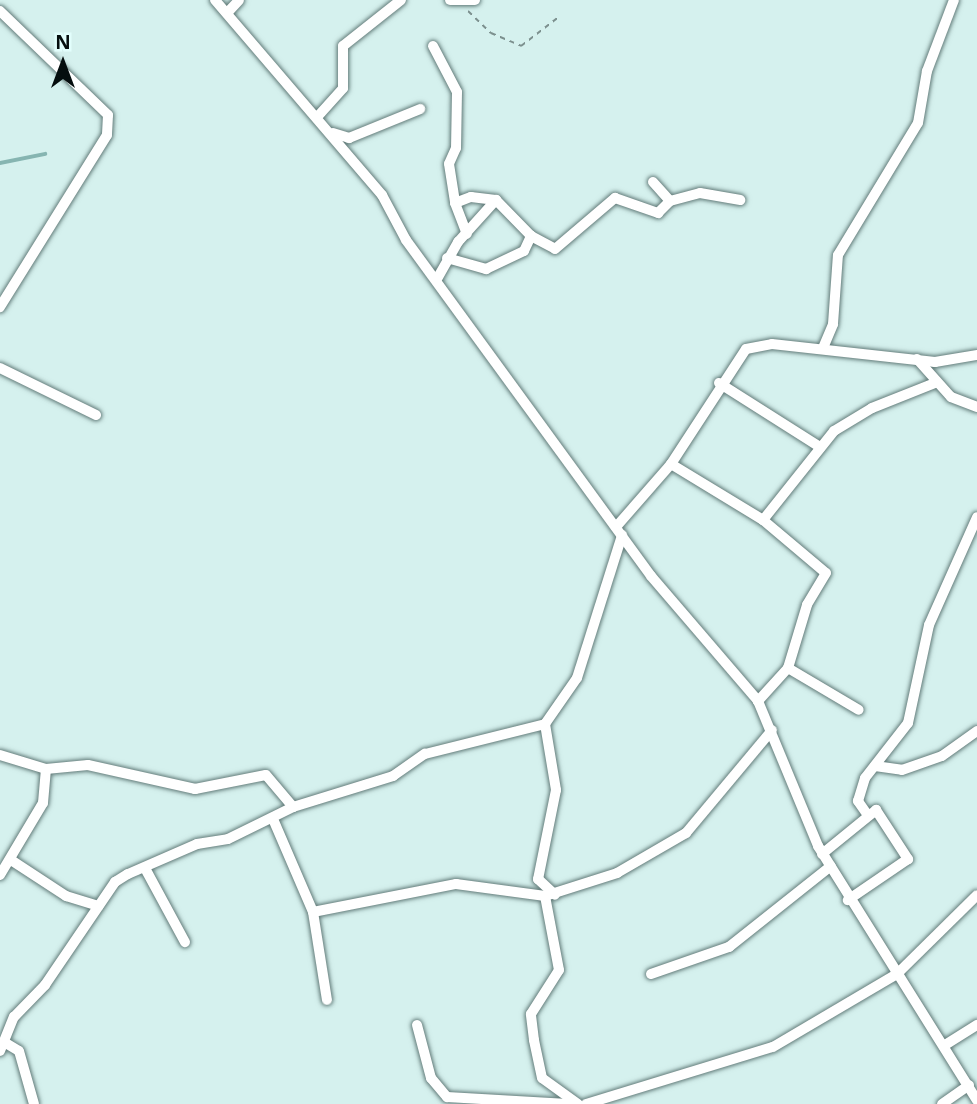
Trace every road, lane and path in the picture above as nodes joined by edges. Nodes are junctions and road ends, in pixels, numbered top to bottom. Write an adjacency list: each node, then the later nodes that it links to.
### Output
1 (215, 0): 8 (street)
2 (239, 0): 8 (street)
3 (401, 0): 12 (street)
4 (475, 0): 6 (street)
5 (954, 0): 24 (street)
6 (455, 1): 9 (path)
7 (0, 11): 23 (street)
8 (228, 12): 12 (street)
9 (560, 16)
10 (433, 46): 18 (street)
11 (420, 109): 13 (street)
12 (319, 115): 13 (street)
13 (331, 132): 22 (street)
14 (653, 182): 17 (street)
15 (496, 200): 18 (street); 19 (street); 20 (street)
16 (740, 200): 17 (street)
17 (670, 201): 20 (street)
18 (455, 203): 19 (street)
19 (467, 234): 21 (street)
20 (531, 236): 21 (street)
21 (447, 258): 22 (street)
22 (438, 279): 36 (street)
23 (0, 307)
24 (823, 348): 26 (street); 28 (street)
25 (977, 355): 26 (street)
26 (917, 359): 29 (street)
27 (0, 369): 31 (street)
28 (719, 383): 32 (street); 33 (street)
29 (935, 383): 30 (street); 32 (street)
30 (977, 407)
31 (96, 415)
32 (820, 447): 35 (street)
33 (671, 464): 35 (street); 36 (street)
34 (977, 517): 44 (street)
35 (763, 520): 37 (street)
36 (619, 531): 38 (street); 40 (street)
37 (789, 668): 38 (street); 39 (street)
38 (758, 701): 41 (street)
39 (859, 710)
40 (545, 723): 46 (street); 54 (street)
41 (772, 730): 49 (street); 54 (street)
42 (977, 731): 44 (street)
43 (0, 755): 45 (street)
44 (875, 766): 47 (street)
45 (46, 769): 46 (street); 50 (street)
46 (293, 807): 48 (street)
47 (867, 814): 49 (street); 56 (street)
48 (274, 819): 52 (street); 58 (street)
49 (822, 854): 51 (street)
50 (11, 860): 53 (street); 57 (street)
51 (831, 866): 56 (street); 60 (street)
52 (146, 870): 57 (street); 59 (street)
53 (0, 875)
54 (550, 895): 58 (street); 74 (street)
55 (977, 895): 61 (street)
56 (848, 900): 61 (street)
57 (98, 906): 65 (street)
58 (313, 912): 62 (street)
59 (185, 942)
60 (651, 974)
61 (897, 974): 66 (street); 75 (street)
62 (327, 1000)
63 (417, 1025): 69 (street)
64 (977, 1025): 66 (street)
65 (3, 1029): 67 (street)
66 (945, 1045): 68 (street)
67 (2, 1046): 71 (street)
68 (969, 1085): 70 (street); 76 (street)
69 (447, 1097): 72 (street); 73 (street)
70 (977, 1100)
71 (34, 1104)
72 (437, 1104)
73 (568, 1104)
74 (578, 1104)
75 (586, 1104)
76 (942, 1104)

